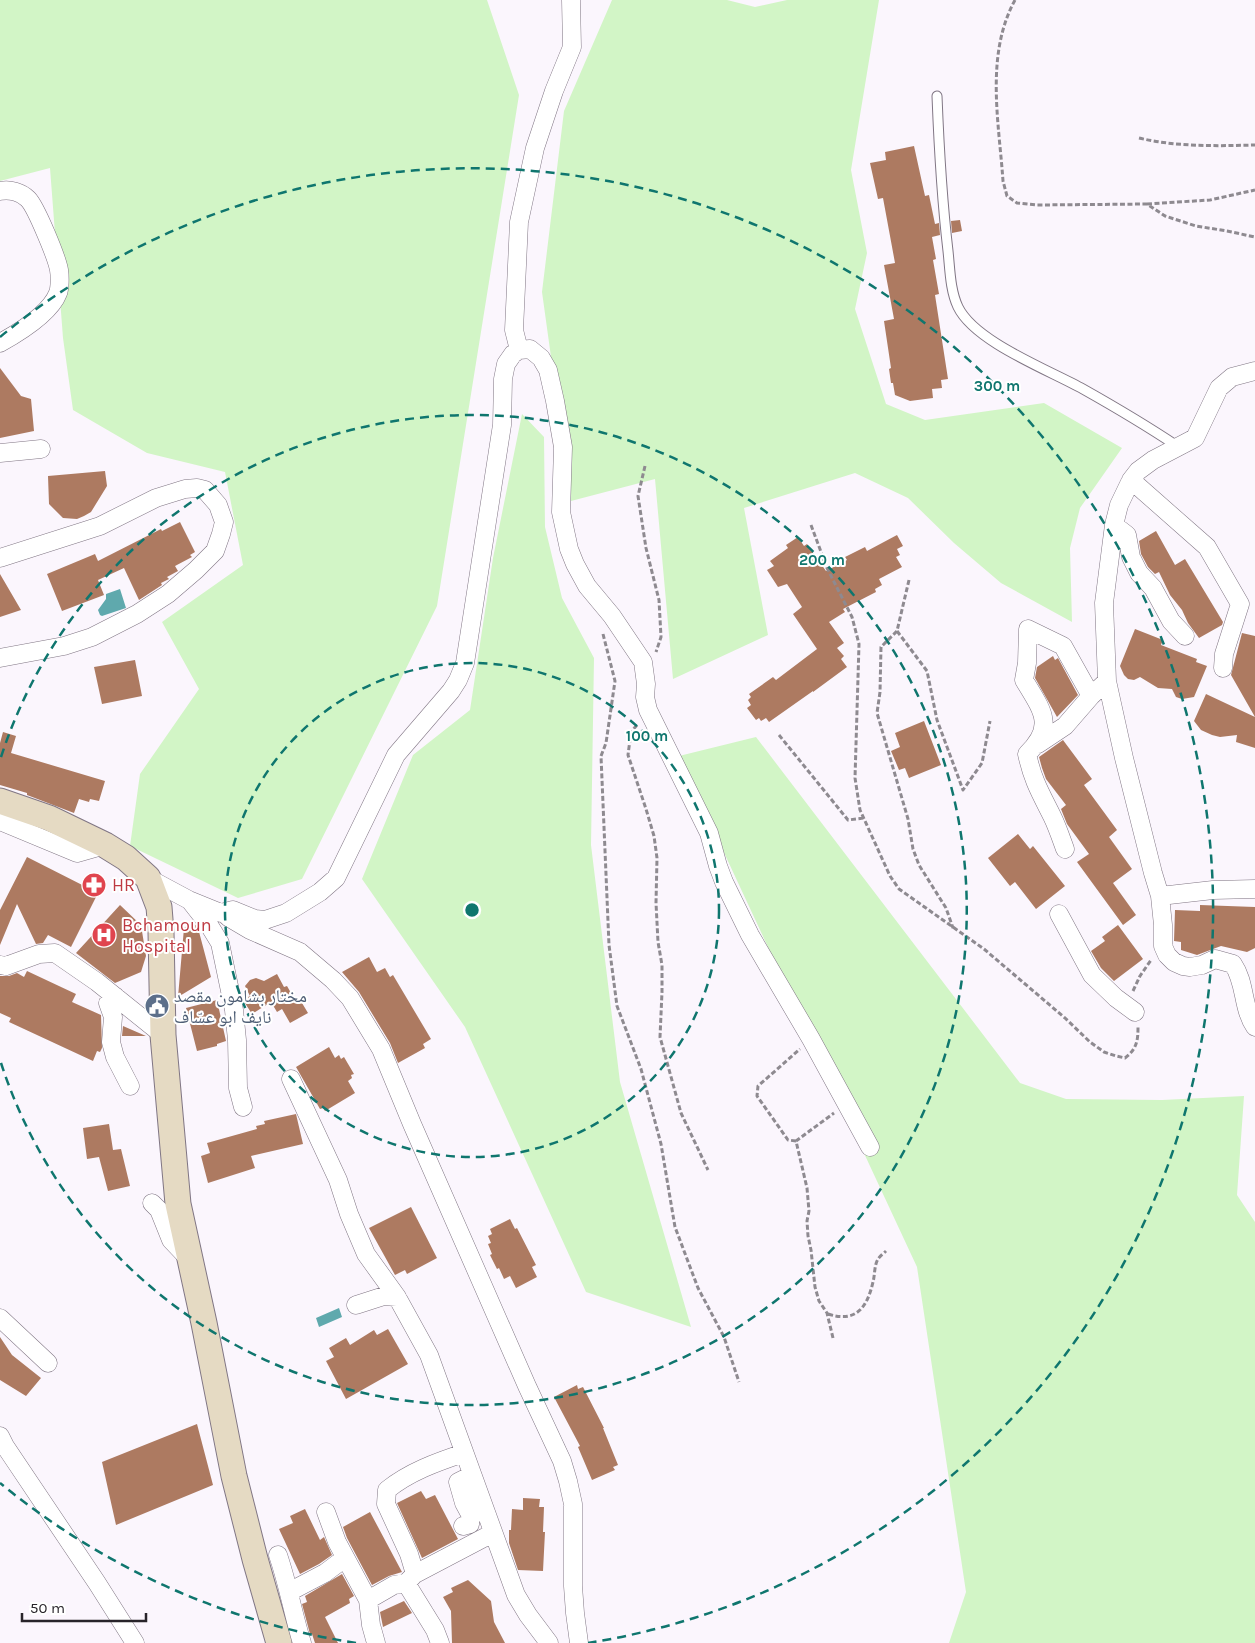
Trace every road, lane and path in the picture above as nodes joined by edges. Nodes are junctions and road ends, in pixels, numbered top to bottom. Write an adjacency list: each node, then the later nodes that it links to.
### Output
1 (571, 0): 11 (street)
2 (1015, 0): 8 (path)
3 (937, 96): 13 (lane)
4 (1139, 138): 5 (path)
5 (1255, 145)
6 (0, 190): 10 (street)
7 (1255, 190): 8 (path)
8 (1146, 204): 9 (path)
9 (1255, 237)
10 (0, 343)
11 (519, 350): 22 (street); 43 (street)
12 (1255, 371): 13 (street)
13 (1177, 446): 17 (street)
14 (41, 449): 15 (street)
15 (0, 453)
16 (645, 466): 26 (path)
17 (1131, 480): 19 (street); 27 (street)
18 (811, 525): 35 (path)
19 (1114, 525): 24 (street); 28 (street)
20 (0, 558): 25 (street)
21 (909, 580): 23 (path)
22 (612, 616): 26 (street); 69 (path)
23 (897, 631): 31 (path); 45 (path)
24 (1185, 636)
25 (0, 658)
26 (643, 662): 30 (street)
27 (1223, 668)
28 (1107, 681): 29 (street); 41 (street)
29 (1091, 696): 33 (street); 33 (street)
30 (648, 710): 52 (street); 59 (path)
31 (990, 720)
32 (779, 735): 35 (path)
33 (1038, 744): 38 (street)
34 (0, 801): 37 (main road)
35 (864, 818): 45 (path)
36 (0, 821): 37 (street)
37 (105, 845): 39 (main road)
38 (1065, 849)
39 (148, 878): 42 (street); 51 (main road)
40 (1255, 889): 41 (street)
41 (1160, 896): 46 (street)
42 (189, 900): 43 (street); 56 (street)
43 (221, 913): 87 (street)
44 (1059, 914): 49 (street)
45 (953, 929): 49 (path)
46 (1163, 946): 49 (path); 50 (street)
47 (0, 964): 48 (street)
48 (115, 996): 51 (street); 54 (street)
49 (1135, 1012)
50 (1255, 1028)
51 (163, 1035): 62 (main road)
52 (811, 1039): 55 (street); 57 (path)
53 (291, 1079): 63 (street)
54 (130, 1086)
55 (846, 1104): 57 (path); 58 (street)
56 (243, 1107)
57 (796, 1141): 65 (path)
58 (870, 1147)
59 (708, 1170)
60 (152, 1203): 62 (street)
61 (886, 1251): 65 (path)
62 (189, 1259): 82 (main road)
63 (397, 1297): 64 (street); 71 (street)
64 (356, 1305)
65 (827, 1314): 67 (path)
66 (0, 1318): 68 (street)
67 (833, 1338)
68 (48, 1363)
69 (740, 1382)
70 (0, 1436): 81 (street)
71 (464, 1453): 72 (street); 78 (street)
72 (472, 1475): 74 (street); 75 (street)
73 (326, 1512): 80 (street)
74 (463, 1526)
75 (493, 1533): 78 (street); 86 (street)
76 (278, 1554): 79 (street)
77 (341, 1561): 79 (street)
78 (410, 1578): 80 (street); 85 (street)
79 (289, 1592): 83 (street)
80 (368, 1600): 84 (street)
81 (135, 1643)
82 (279, 1643)
83 (302, 1643)
84 (376, 1643)
85 (440, 1643)
86 (549, 1643)
87 (579, 1643)

